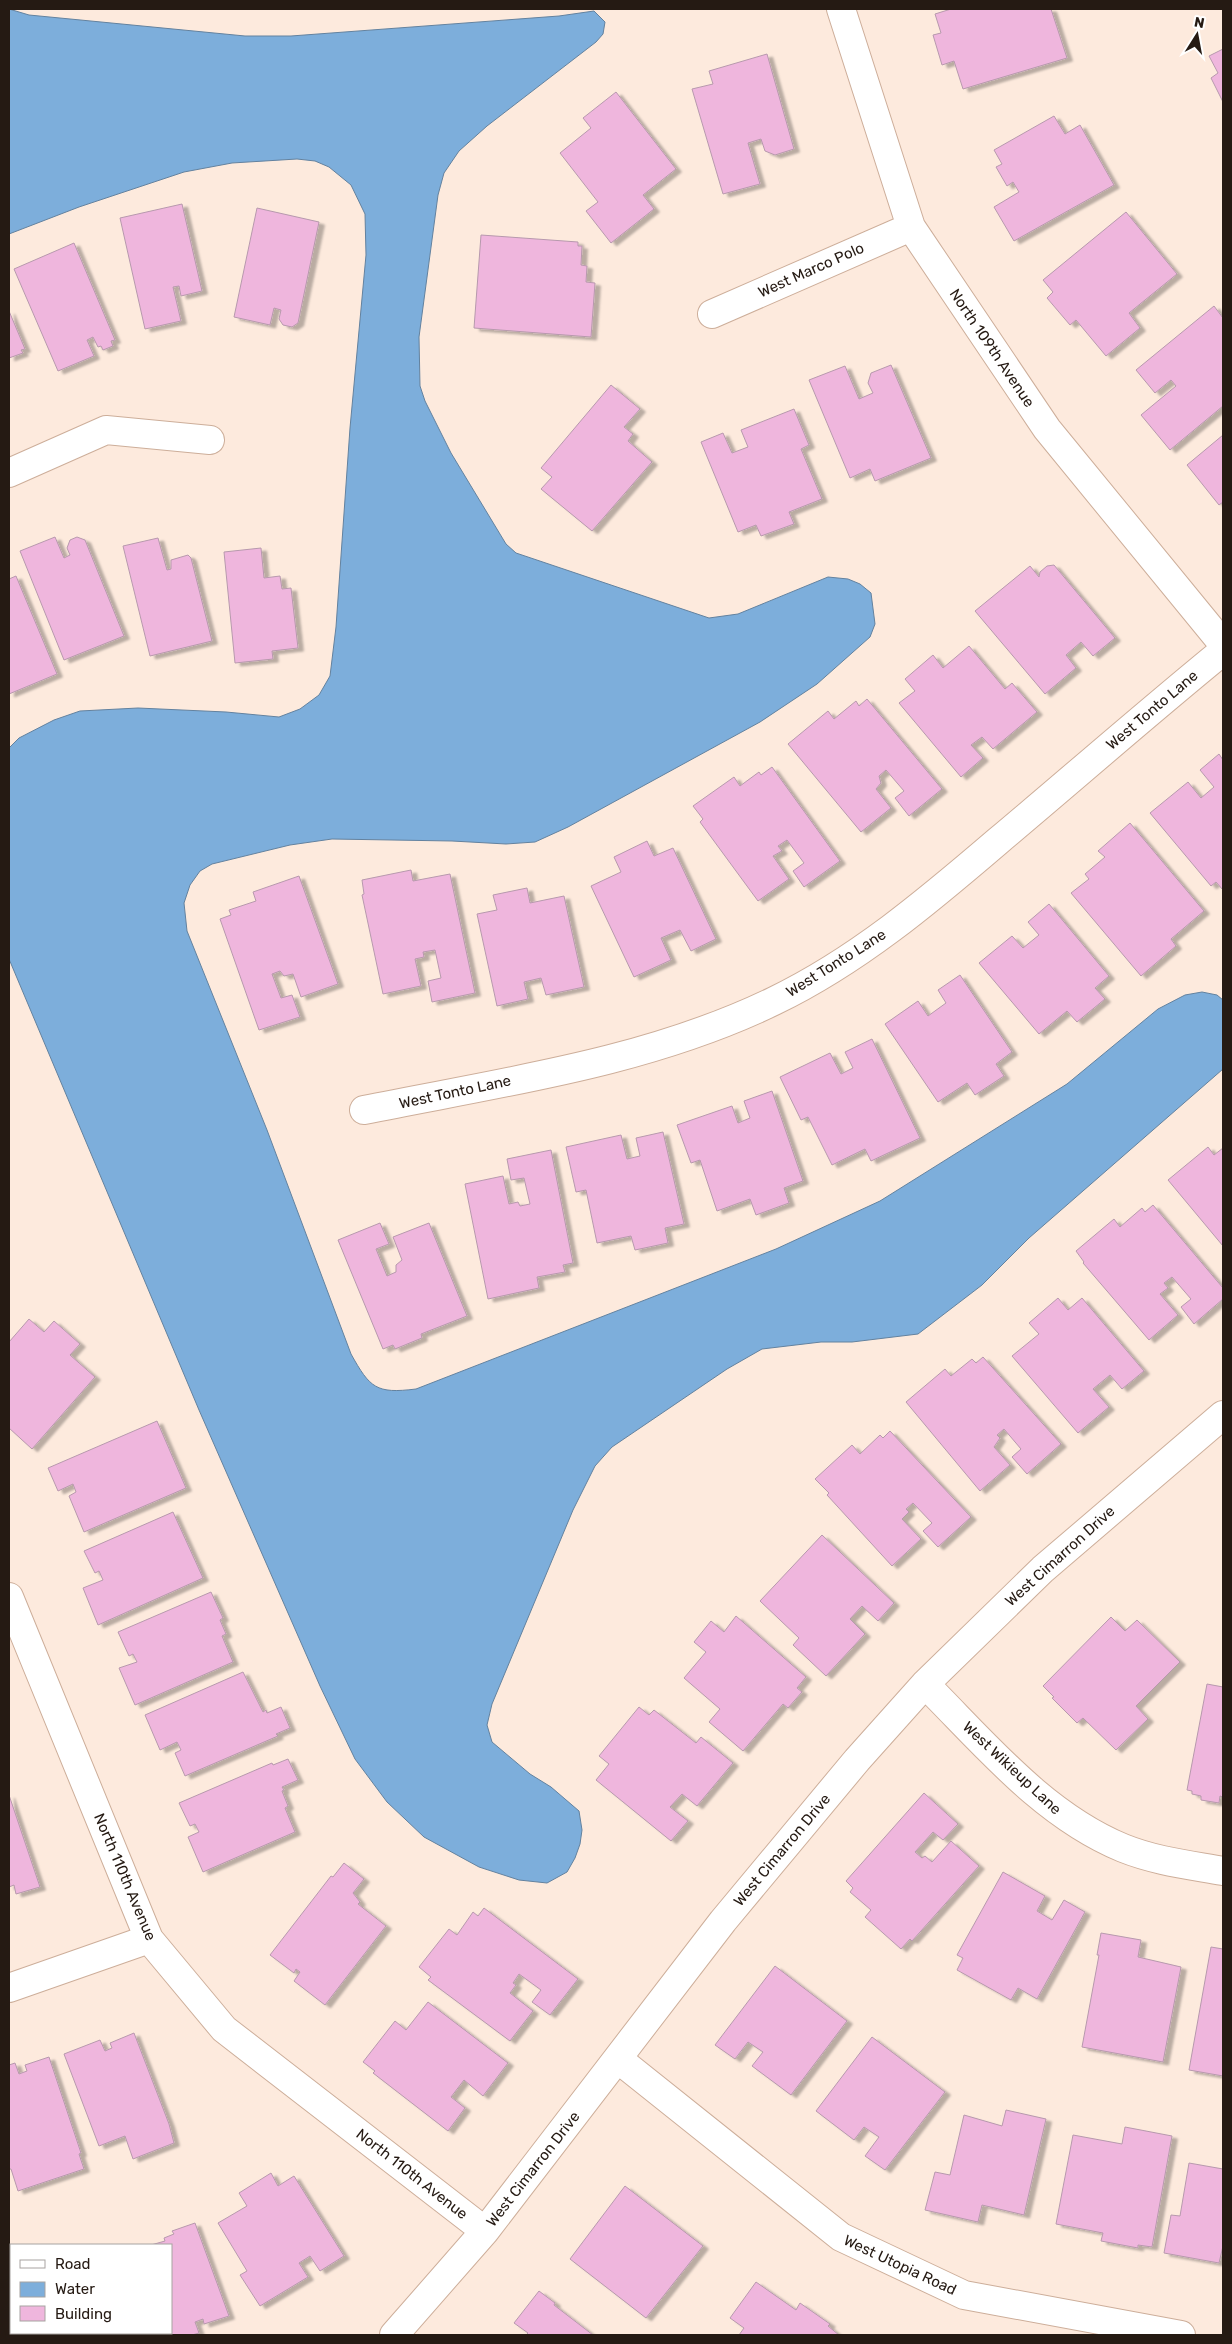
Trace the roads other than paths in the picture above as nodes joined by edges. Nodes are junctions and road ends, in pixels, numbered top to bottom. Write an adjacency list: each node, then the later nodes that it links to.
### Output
1 (840, 9): 2 (street, North 109th Avenue)
2 (911, 227): 3 (street, West Marco Polo); 6 (street, North 109th Avenue)
3 (712, 314)
4 (210, 440): 5 (street)
5 (9, 473)
6 (1223, 644)
7 (1223, 650): 8 (street, West Tonto Lane)
8 (364, 1110)
9 (1223, 1415): 11 (street, West Cimarron Drive)
10 (9, 1598): 13 (street, North 110th Avenue)
11 (925, 1684): 12 (street, West Wikieup Lane); 15 (street, West Cimarron Drive)
12 (1223, 1871)
13 (150, 1939): 14 (street); 16 (street, North 110th Avenue)
14 (9, 1988)
15 (618, 2059): 16 (street, West Cimarron Drive); 18 (street, West Utopia Road)
16 (486, 2231): 17 (street, West Cimarron Drive)
17 (394, 2335)
18 (1181, 2335)

